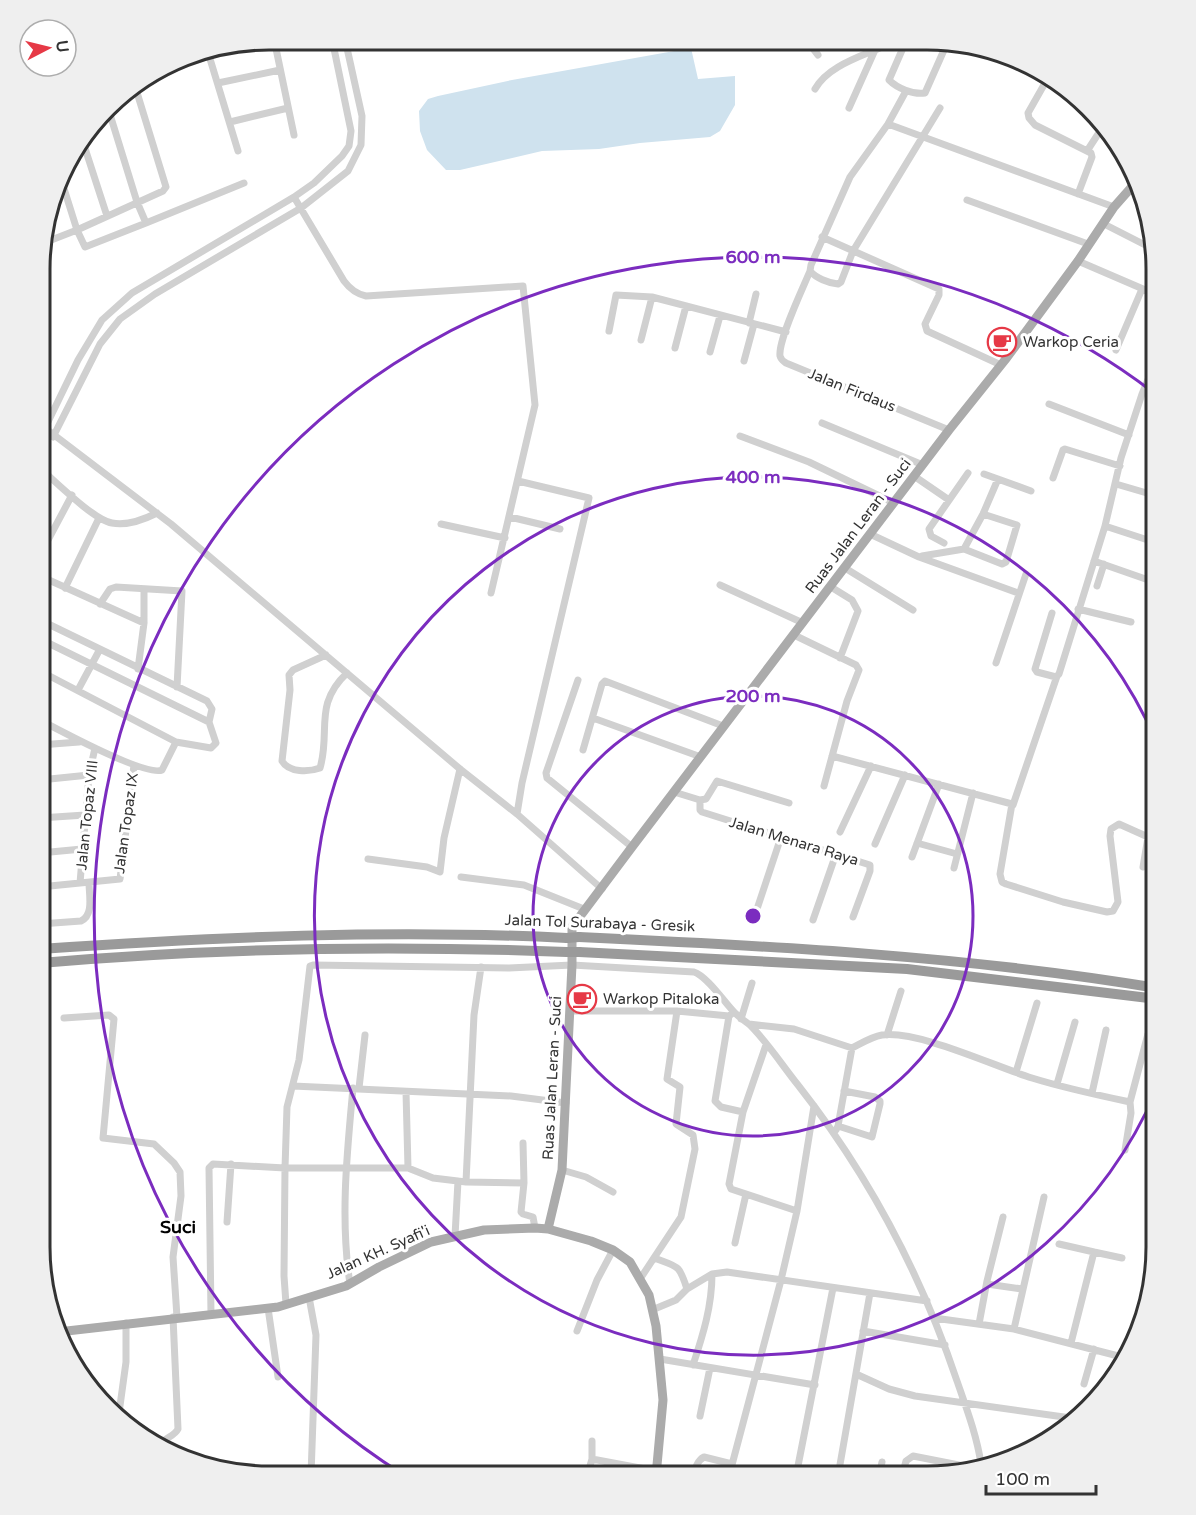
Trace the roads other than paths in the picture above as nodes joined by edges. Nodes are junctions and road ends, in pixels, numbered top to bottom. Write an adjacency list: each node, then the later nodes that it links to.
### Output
1 (276, 50): 10 (street)
2 (334, 50): 32 (street)
3 (347, 50): 36 (street)
4 (815, 50): 8 (street)
5 (875, 50): 13 (street); 17 (street)
6 (902, 50): 14 (street)
7 (944, 50): 14 (street)
8 (818, 55)
9 (210, 58): 11 (street)
10 (280, 70): 11 (street); 16 (street)
11 (218, 83): 20 (street)
12 (1045, 84): 27 (street)
13 (815, 89)
14 (906, 91): 21 (street)
15 (137, 93): 34 (street)
16 (288, 108): 20 (street); 23 (street)
17 (849, 108)
18 (940, 108): 24 (street)
19 (111, 117): 34 (street)
20 (230, 122): 26 (street)
21 (888, 124): 24 (street); 41 (street)
22 (1099, 133): 27 (street)
23 (294, 135)
24 (922, 137): 31 (street); 45 (street)
25 (85, 149): 37 (street)
26 (238, 151)
27 (1087, 151): 31 (street)
28 (244, 183): 38 (street)
29 (64, 189): 40 (street)
30 (1130, 190): 35 (main road, Ruas Jalan Leran - Suci)
31 (1078, 194): 35 (street)
32 (294, 197): 36 (street); 65 (street)
33 (967, 200): 43 (street)
34 (137, 202): 37 (street); 38 (street)
35 (1114, 207): 39 (main road, Ruas Jalan Leran - Suci)
36 (301, 208): 70 (street); 81 (street)
37 (107, 216): 40 (street)
38 (146, 222): 40 (street)
39 (1104, 224): 43 (main road, Ruas Jalan Leran - Suci); 44 (street)
40 (77, 230): 42 (street)
41 (822, 237): 45 (street); 47 (street)
42 (51, 240)
43 (1088, 244): 46 (main road, Ruas Jalan Leran - Suci)
44 (1145, 245)
45 (853, 251): 47 (street); 62 (street)
46 (1078, 261): 48 (street); 62 (main road, Ruas Jalan Leran - Suci)
47 (810, 271): 56 (street)
48 (1142, 289): 49 (street); 59 (street)
49 (1146, 291)
50 (756, 294): 54 (street)
51 (652, 297): 52 (street); 55 (street); 57 (street)
52 (686, 306): 53 (street); 58 (street)
53 (720, 316): 54 (street); 60 (street)
54 (751, 324): 56 (street); 61 (street)
55 (609, 331)
56 (786, 332): 67 (street, Jalan Firdaus)
57 (641, 340)
58 (675, 348)
59 (1116, 350)
60 (710, 352)
61 (744, 361)
62 (1001, 365): 67 (main road, Ruas Jalan Leran - Suci)
63 (1146, 385): 69 (street)
64 (1049, 404): 69 (street)
65 (50, 414)
66 (822, 423): 73 (street)
67 (949, 430): 73 (main road, Ruas Jalan Leran - Suci)
68 (50, 432): 70 (street)
69 (1129, 435): 74 (street)
70 (55, 436): 72 (street); 88 (street)
71 (740, 436): 87 (street)
72 (50, 440)
73 (923, 465): 77 (main road, Ruas Jalan Leran - Suci)
74 (1120, 466): 79 (street); 82 (street)
75 (969, 472): 86 (street)
76 (984, 474): 80 (street)
77 (914, 476): 86 (street); 87 (main road, Ruas Jalan Leran - Suci)
78 (50, 477): 85 (street)
79 (1053, 478)
80 (998, 479): 83 (street); 89 (street)
81 (518, 482): 90 (street); 163 (street)
82 (1116, 484): 84 (street); 93 (street)
83 (1031, 491)
84 (1146, 493)
85 (72, 495): 91 (street); 96 (street)
86 (949, 500): 99 (street)
87 (894, 503): 95 (main road, Ruas Jalan Leran - Suci)
88 (157, 513): 91 (street); 128 (street)
89 (983, 514): 100 (street); 100 (street)
90 (510, 517): 94 (street); 97 (street)
91 (99, 518): 113 (street)
92 (441, 524): 97 (street)
93 (1105, 526): 98 (street); 103 (street)
94 (560, 529)
95 (870, 534): 102 (street); 106 (main road, Ruas Jalan Leran - Suci)
96 (50, 536)
97 (505, 538): 115 (street)
98 (1146, 539)
99 (944, 543)
100 (964, 549): 101 (street)
101 (943, 553): 102 (street); 104 (street)
102 (920, 557): 104 (street)
103 (1094, 561): 105 (street); 118 (street)
104 (939, 564): 116 (street)
105 (1104, 564): 108 (street); 111 (street)
106 (845, 568): 112 (main road, Ruas Jalan Leran - Suci); 119 (street)
107 (1026, 574): 116 (street)
108 (1146, 579)
109 (50, 581): 113 (street)
110 (720, 585): 123 (street)
111 (1097, 586)
112 (831, 587): 123 (main road, Ruas Jalan Leran - Suci); 129 (street)
113 (65, 588): 117 (street)
114 (144, 590): 117 (street); 122 (street); 137 (street)
115 (491, 593)
116 (1018, 593): 130 (street)
117 (100, 604): 122 (street)
118 (1078, 609): 121 (street); 135 (street)
119 (913, 610)
120 (1052, 613): 135 (street)
121 (1131, 622)
122 (144, 623): 132 (street)
123 (803, 623): 125 (main road, Ruas Jalan Leran - Suci)
124 (50, 625): 127 (street)
125 (794, 635): 129 (street); 142 (main road, Ruas Jalan Leran - Suci)
126 (50, 644): 131 (street)
127 (100, 649): 131 (street); 132 (street)
128 (326, 655): 133 (street); 133 (street)
129 (840, 658): 148 (street)
130 (996, 663)
131 (91, 665): 138 (street); 140 (street)
132 (138, 669): 137 (street)
133 (347, 674): 152 (street)
134 (50, 676): 138 (street)
135 (1058, 676): 162 (street)
136 (578, 680): 171 (street)
137 (177, 687): 140 (street)
138 (78, 690): 144 (street)
139 (593, 718): 142 (street); 147 (street); 149 (street)
140 (209, 722): 144 (street)
141 (50, 725): 143 (street)
142 (723, 726): 149 (main road, Ruas Jalan Leran - Suci)
143 (82, 742): 145 (street); 146 (street)
144 (176, 742): 150 (street)
145 (50, 744)
146 (95, 748): 150 (street); 153 (street, Jalan Topaz VIII)
147 (583, 750)
148 (832, 756): 151 (street); 157 (street)
149 (700, 757): 158 (main road, Ruas Jalan Leran - Suci)
150 (134, 765): 183 (street, Jalan Topaz IX)
151 (871, 766): 154 (street); 166 (street)
152 (460, 769): 163 (street); 178 (street)
153 (89, 775): 155 (street); 164 (street, Jalan Topaz VIII)
154 (905, 775): 156 (street); 170 (street)
155 (50, 779)
156 (939, 784): 159 (street); 169 (street)
157 (824, 786)
158 (674, 792): 160 (street, Jalan Menara Raya); 171 (main road, Ruas Jalan Leran - Suci)
159 (973, 793): 162 (street); 176 (street)
160 (700, 800): 161 (street); 168 (street, Jalan Menara Raya)
161 (789, 803)
162 (1013, 805): 167 (street)
163 (517, 814): 185 (street)
164 (85, 815): 165 (street); 172 (street, Jalan Topaz VIII)
165 (50, 817)
166 (840, 832)
167 (1146, 836)
168 (781, 837): 175 (street, Jalan Menara Raya); 187 (street)
169 (917, 843): 176 (street); 177 (street)
170 (875, 844)
171 (632, 847): 185 (main road, Ruas Jalan Leran - Suci)
172 (82, 849): 174 (street); 182 (street, Jalan Topaz VIII)
173 (1146, 849): 179 (street)
174 (50, 852)
175 (836, 854): 188 (street, Jalan Menara Raya); 189 (street)
176 (957, 854): 180 (street)
177 (912, 857)
178 (368, 859)
179 (1143, 867)
180 (954, 868)
181 (461, 877): 186 (street)
182 (80, 883): 183 (street, Jalan Topaz IX); 184 (street, Jalan Topaz IX)
183 (89, 883): 190 (street)
184 (50, 885)
185 (602, 889): 186 (main road, Ruas Jalan Leran - Suci)
186 (584, 909): 193 (main road, Ruas Jalan Leran - Suci)
187 (757, 909)
188 (854, 918)
189 (813, 920)
190 (50, 923)
191 (50, 948): 196 (highway, Jalan Tol Surabaya - Gresik, bridge)
192 (50, 962): 198 (highway, Jalan Tol Surabaya - Gresik, bridge)
193 (572, 965): 194 (street); 200 (main road, Ruas Jalan Leran - Suci); 202 (street)
194 (481, 967): 215 (street); 220 (street)
195 (752, 983): 204 (street)
196 (1146, 986)
197 (901, 991): 209 (street)
198 (1146, 998)
199 (1037, 1003): 213 (street)
200 (570, 1011): 201 (street); 222 (main road, Ruas Jalan Leran - Suci)
201 (677, 1011): 202 (street); 249 (street)
202 (732, 1014): 204 (street); 224 (street)
203 (63, 1018): 266 (street)
204 (741, 1018): 206 (street)
205 (1075, 1022): 214 (street)
206 (749, 1024): 211 (street); 212 (street)
207 (1106, 1030): 219 (street)
208 (365, 1035): 216 (street)
209 (887, 1035): 212 (street); 213 (street)
210 (1146, 1042): 221 (street)
211 (766, 1045): 223 (street); 224 (street)
212 (852, 1048): 217 (street)
213 (1016, 1072): 214 (street)
214 (1058, 1084): 219 (street)
215 (293, 1086): 216 (street); 230 (street)
216 (356, 1088): 218 (street); 229 (street)
217 (844, 1091): 225 (street); 225 (street)
218 (406, 1092): 220 (street); 231 (street)
219 (1092, 1093): 221 (street)
220 (471, 1094): 222 (street); 234 (street)
221 (1130, 1102): 227 (street)
222 (566, 1103): 232 (main road, Ruas Jalan Leran - Suci)
223 (814, 1106): 225 (street); 239 (street)
224 (743, 1112): 237 (street)
225 (836, 1130): 261 (street)
226 (523, 1143): 235 (street)
227 (1125, 1150)
228 (231, 1164): 230 (street); 241 (street); 265 (street)
229 (346, 1167): 230 (street); 231 (street); 254 (street)
230 (285, 1168): 262 (street)
231 (408, 1168): 233 (street)
232 (562, 1170): 236 (street); 243 (main road, Ruas Jalan Leran - Suci)
233 (458, 1181): 234 (street); 244 (street)
234 (466, 1182): 235 (street)
235 (524, 1183): 242 (street)
236 (613, 1192)
237 (746, 1194): 239 (street); 245 (street)
238 (1044, 1197): 257 (street)
239 (797, 1211): 253 (street)
240 (1004, 1217): 255 (street)
241 (227, 1222)
242 (535, 1228): 243 (main road, Jalan KH. Syafi'i); 244 (main road, Jalan KH. Syafi'i)
243 (548, 1230): 247 (main road, Jalan KH. Syafi'i)
244 (455, 1236): 254 (main road, Jalan KH. Syafi'i)
245 (735, 1243)
246 (1059, 1244): 248 (street)
247 (613, 1250): 252 (main road, Jalan KH. Syafi'i); 271 (street)
248 (1094, 1252): 250 (street); 274 (street)
249 (654, 1258): 252 (street); 258 (street)
250 (1122, 1258)
251 (712, 1274): 253 (street); 258 (street); 279 (street)
252 (640, 1279): 264 (main road, Jalan KH. Syafi'i)
253 (782, 1280): 256 (street); 282 (street)
254 (350, 1284): 260 (main road, Jalan KH. Syafi'i)
255 (987, 1284): 257 (street); 269 (street)
256 (833, 1288): 259 (street); 285 (street)
257 (1022, 1288): 270 (street)
258 (687, 1289): 264 (street)
259 (870, 1293): 261 (street); 272 (street)
260 (309, 1297): 262 (main road, Jalan KH. Syafi'i); 298 (street)
261 (927, 1301): 267 (street)
262 (286, 1304): 263 (main road, Jalan KH. Syafi'i)
263 (268, 1308): 265 (main road, Jalan KH. Syafi'i); 283 (street)
264 (652, 1310): 278 (main road, Jalan KH. Syafi'i)
265 (211, 1314): 266 (main road, Jalan KH. Syafi'i)
266 (175, 1317): 268 (main road, Jalan KH. Syafi'i); 290 (street)
267 (934, 1318): 269 (street); 275 (street)
268 (126, 1323): 273 (main road, Jalan KH. Syafi'i); 287 (street)
269 (979, 1324): 270 (street)
270 (1014, 1329): 274 (street)
271 (577, 1331)
272 (863, 1331): 275 (street); 281 (street)
273 (67, 1333)
274 (1071, 1343): 276 (street)
275 (945, 1346): 286 (street)
276 (1094, 1349): 277 (street); 284 (street)
277 (1117, 1356)
278 (660, 1359): 279 (street); 301 (main road, Jalan KH. Syafi'i)
279 (693, 1365): 280 (street)
280 (710, 1368): 282 (street); 288 (street)
281 (856, 1374): 286 (street); 304 (street)
282 (756, 1376): 285 (street); 296 (street)
283 (278, 1377)
284 (1084, 1384)
285 (815, 1385): 303 (street)
286 (964, 1401): 289 (street); 293 (street)
287 (120, 1407)
288 (700, 1416)
289 (1065, 1417)
290 (165, 1439)
291 (592, 1441): 292 (street)
292 (592, 1459): 299 (street); 300 (street)
293 (980, 1459)
294 (882, 1462): 305 (street)
295 (947, 1463): 297 (street); 306 (street)
296 (732, 1464): 302 (street)
297 (953, 1464)
298 (311, 1466)
299 (590, 1466)
300 (624, 1466)
301 (657, 1466)
302 (697, 1466)
303 (798, 1466)
304 (840, 1466)
305 (881, 1466)
306 (905, 1466)

